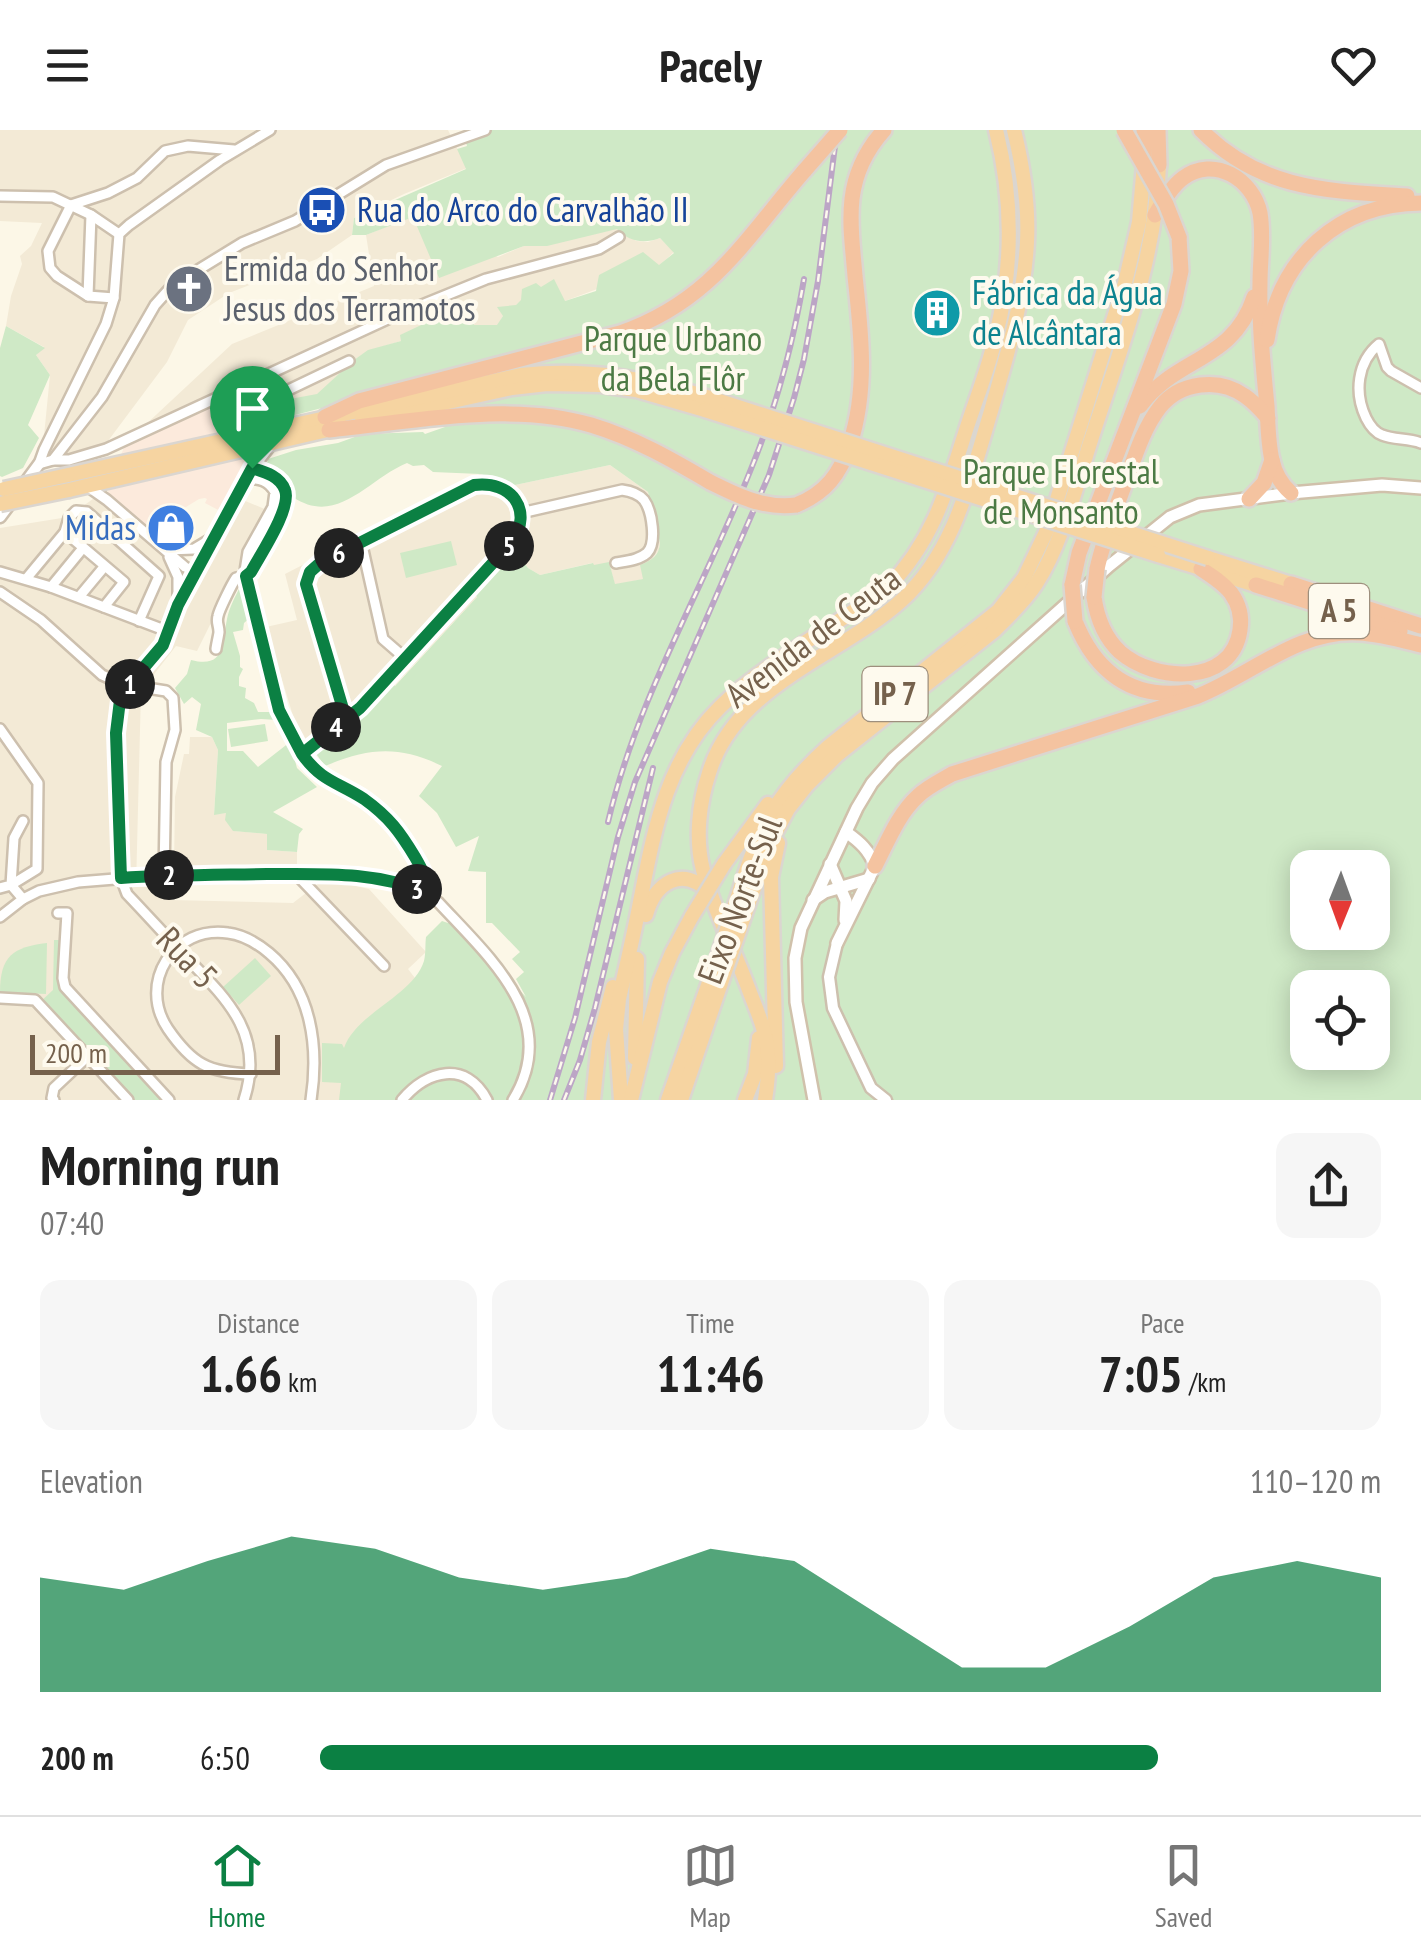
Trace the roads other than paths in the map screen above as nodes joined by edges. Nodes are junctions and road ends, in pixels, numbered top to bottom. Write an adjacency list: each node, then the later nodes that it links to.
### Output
1 (270, 130): 12 (street)
2 (485, 130): 10 (street)
3 (840, 130): 31 (highway, bridge)
4 (996, 130): 18 (highway, Avenida de Ceuta)
5 (1014, 130): 16 (highway, Avenida de Ceuta)
6 (1124, 130): 32 (highway, bridge)
7 (1144, 130): 13 (highway)
8 (1158, 130): 13 (highway)
9 (1201, 130): 15 (highway)
10 (470, 133): 35 (street)
11 (882, 133): 31 (highway, bridge)
12 (236, 150): 17 (street); 21 (street)
13 (1151, 164): 19 (highway, Eixo Norte-Sul / IP 7); 84 (highway, Eixo Norte-Sul / IP 7)
14 (0, 196): 17 (street)
15 (1421, 200): 27 (highway)
16 (1027, 204): 18 (highway); 70 (highway, Avenida de Ceuta)
17 (71, 205): 20 (street); 24 (street)
18 (1009, 206): 66 (highway, Avenida de Ceuta)
19 (1156, 214): 23 (highway); 84 (highway, Eixo Norte-Sul / IP 7)
20 (91, 215): 21 (street); 24 (street)
21 (120, 234): 25 (street)
22 (619, 237): 28 (street)
23 (1260, 278): 27 (highway); 32 (highway)
24 (88, 296): 25 (street)
25 (114, 298): 37 (street)
26 (350, 361): 28 (street)
27 (1263, 369): 30 (highway)
28 (240, 387): 35 (street)
29 (1421, 388): 33 (street)
30 (1268, 418): 36 (highway); 55 (highway, bridge)
31 (327, 424): 34 (highway); 40 (highway); 55 (highway, bridge)
32 (1126, 427): 78 (highway, bridge)
33 (1421, 442)
34 (272, 443): 38 (street); 41 (highway)
35 (52, 460): 37 (street)
36 (1272, 460): 44 (highway); 45 (highway)
37 (39, 464): 47 (street)
38 (252, 468): 39 (street); 59 (street)
39 (246, 478): 49 (street); 59 (street)
40 (68, 482): 41 (highway); 43 (highway, bridge)
41 (86, 486): 51 (street)
42 (1421, 488): 44 (main road)
43 (1, 493)
44 (1291, 494): 45 (main road)
45 (1250, 499): 86 (main road)
46 (521, 513): 50 (street); 54 (street); 76 (street)
47 (0, 517)
48 (64, 532): 52 (street); 60 (street); 71 (street)
49 (216, 536): 51 (street); 53 (street)
50 (361, 541): 76 (street); 81 (street)
51 (162, 547): 53 (street); 58 (street); 67 (street)
52 (82, 548): 56 (street); 63 (street)
53 (202, 562): 58 (street)
54 (616, 563)
55 (1200, 564): 61 (highway); 62 (highway)
56 (104, 567): 65 (street); 68 (street)
57 (0, 572): 60 (street)
58 (196, 572): 67 (street)
59 (246, 576): 75 (street); 83 (street)
60 (26, 579): 63 (street)
61 (1291, 584): 69 (highway); 72 (highway, A 5)
62 (1256, 585): 74 (highway, A 5)
63 (51, 587): 65 (street)
64 (0, 592): 79 (street)
65 (78, 598): 68 (street)
66 (872, 599): 70 (highway); 77 (highway, Avenida de Ceuta)
67 (178, 605): 73 (street)
68 (104, 607): 71 (street)
69 (1421, 614)
70 (884, 615): 80 (highway, Avenida de Ceuta)
71 (140, 621): 73 (street)
72 (1421, 626)
73 (167, 631): 79 (street)
74 (1421, 642): 78 (highway)
75 (216, 649)
76 (406, 659): 81 (street)
77 (760, 675): 80 (highway); 87 (highway, Avenida de Ceuta)
78 (1237, 677): 89 (highway)
79 (126, 684): 91 (street); 92 (street)
80 (771, 690): 96 (highway, Avenida de Ceuta)
81 (346, 719): 83 (street)
82 (0, 729): 93 (street)
83 (302, 754): 95 (street)
84 (801, 782): 110 (highway, bridge); 120 (highway, Eixo Norte-Sul / IP 7, bridge); 121 (highway, Eixo Norte-Sul / IP 7, bridge); 123 (highway)
85 (22, 821): 93 (street)
86 (846, 832): 88 (main road); 89 (main road)
87 (651, 847): 108 (highway); 119 (highway)
88 (830, 864): 94 (main road); 98 (main road)
89 (872, 872): 94 (main road); 101 (main road)
90 (296, 874): 91 (street); 95 (street); 104 (street)
91 (164, 875): 92 (street)
92 (121, 878): 97 (street); 102 (street, Rua 5)
93 (6, 886): 97 (street)
94 (841, 888): 98 (main road); 101 (main road)
95 (427, 893): 118 (street)
96 (714, 898): 103 (highway); 106 (highway, Avenida de Ceuta)
97 (23, 899): 100 (street)
98 (812, 900): 124 (main road)
99 (58, 913): 113 (street)
100 (0, 917)
101 (837, 943): 125 (street)
102 (178, 948): 109 (street, Rua 5); 109 (street); 115 (street)
103 (637, 959): 108 (highway); 110 (highway)
104 (384, 966)
105 (0, 998): 107 (street)
106 (760, 1021): 122 (highway); 123 (highway)
107 (87, 1057): 111 (street); 112 (street)
108 (618, 1058): 110 (highway)
109 (251, 1074): 114 (street, Rua 5)
110 (628, 1099)
111 (54, 1100)
112 (128, 1100)
113 (170, 1100)
114 (244, 1100)
115 (311, 1100)
116 (402, 1100): 117 (street)
117 (487, 1100)
118 (513, 1100)
119 (594, 1100)
120 (668, 1100)
121 (681, 1100)
122 (745, 1100)
123 (766, 1100)
124 (814, 1100)
125 (886, 1100)

